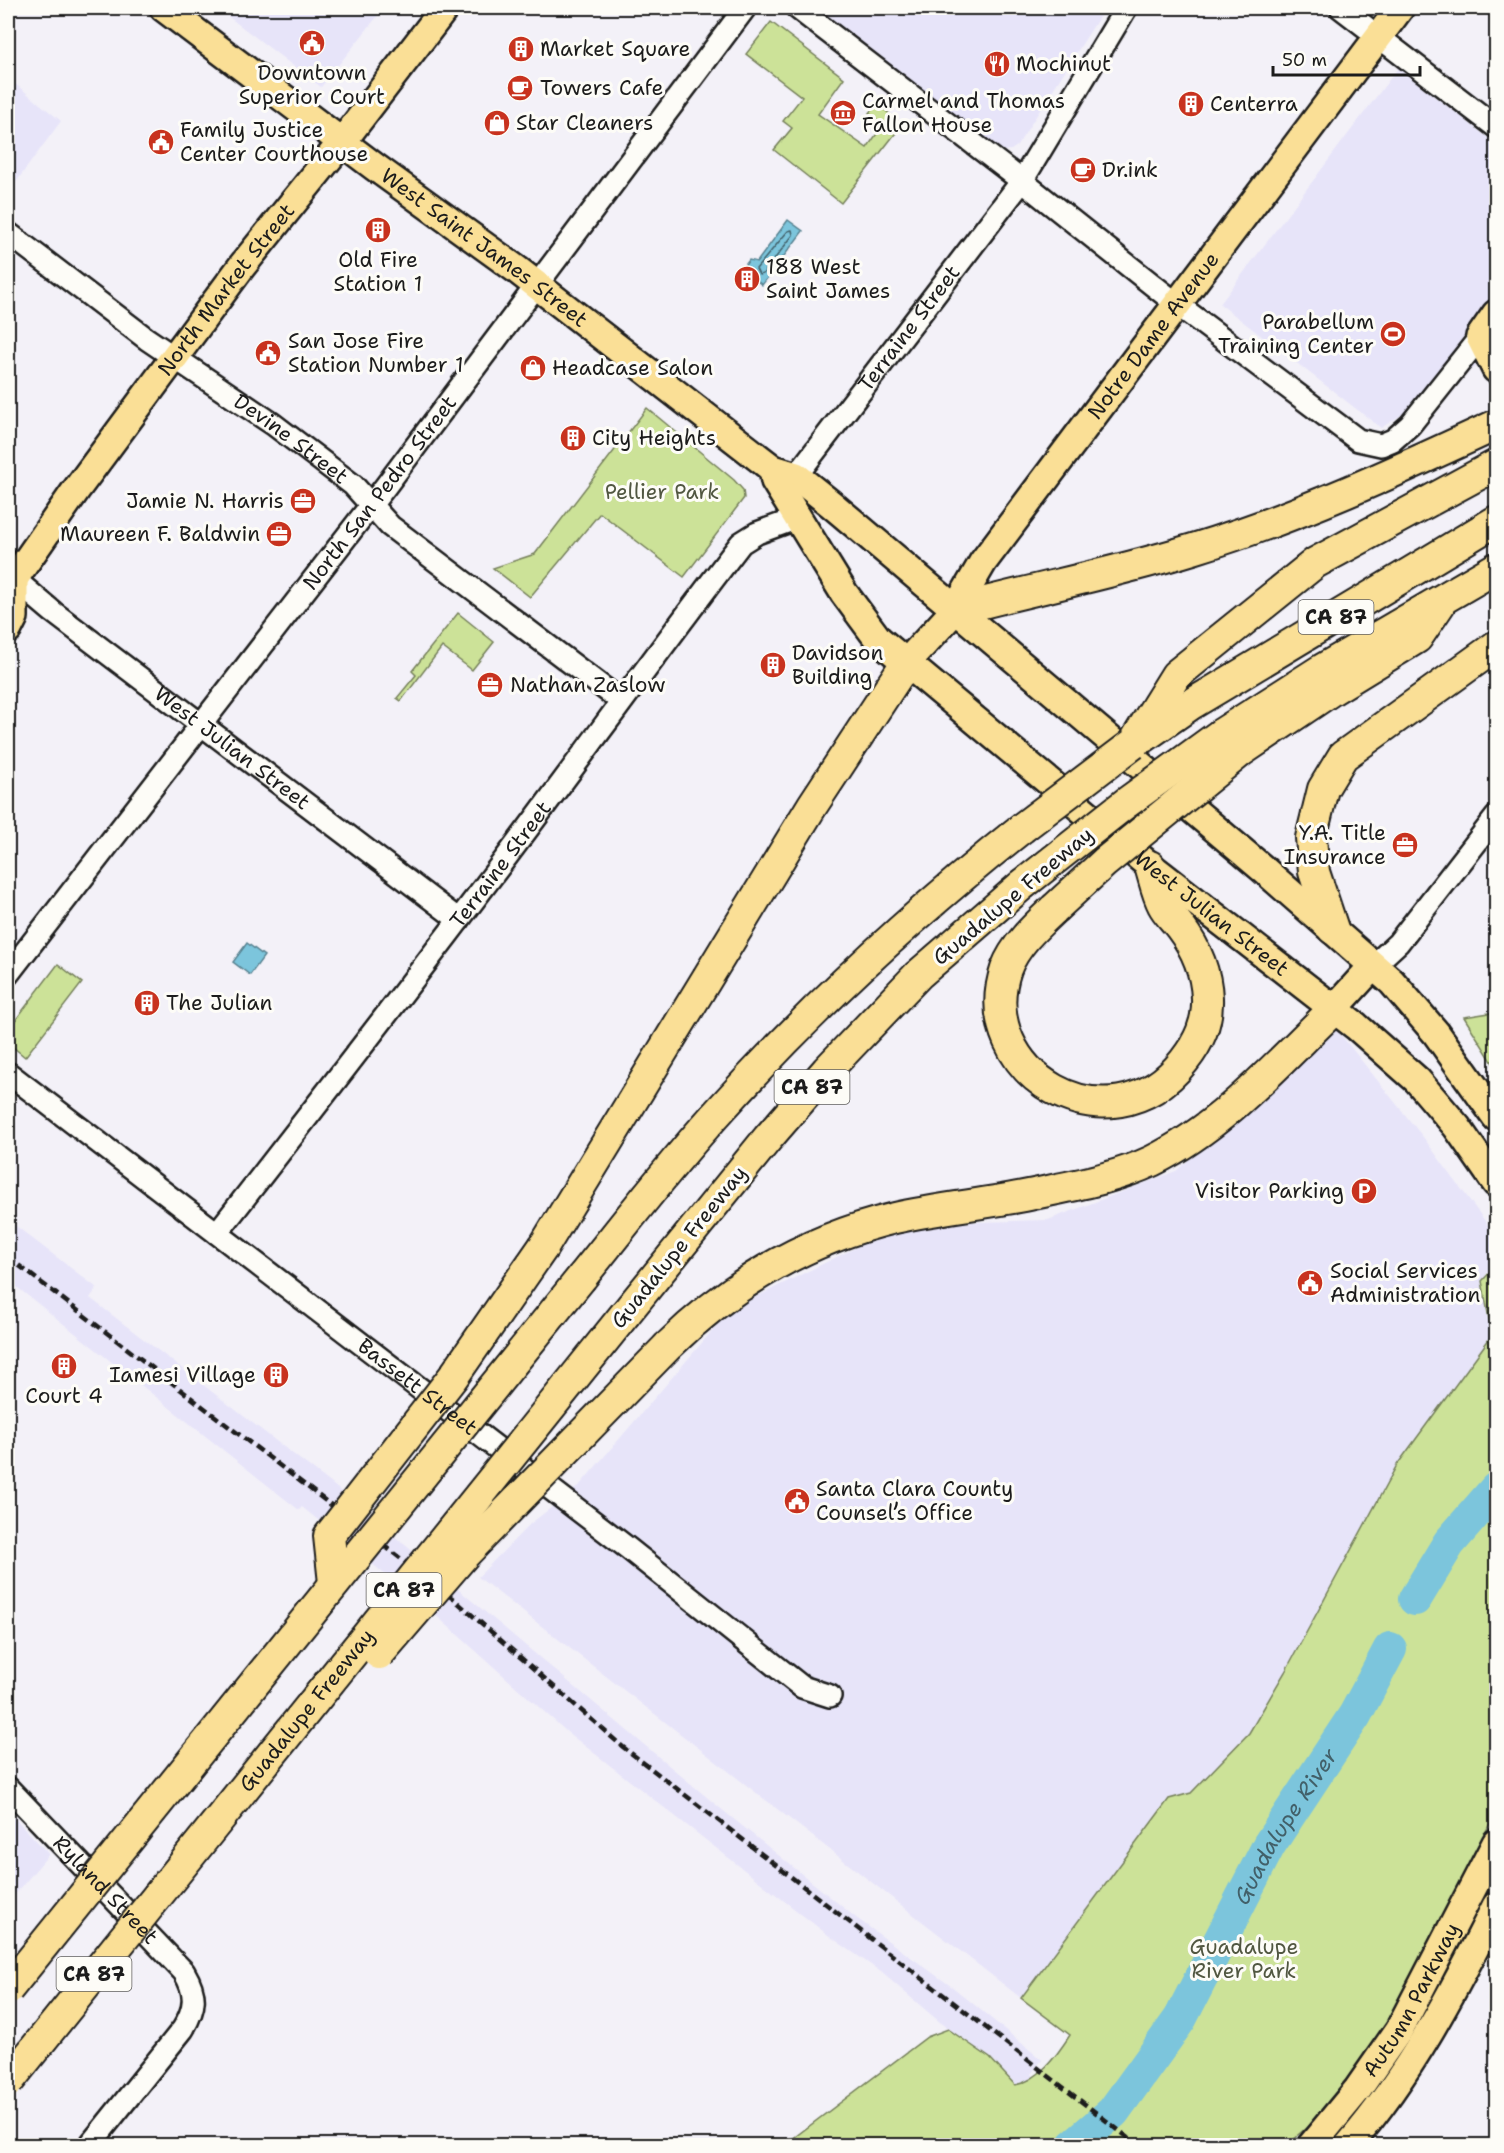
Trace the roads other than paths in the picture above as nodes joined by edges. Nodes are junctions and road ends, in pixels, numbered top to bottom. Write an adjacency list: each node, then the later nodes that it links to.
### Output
1 (164, 8): 10 (main road, West Saint James Street)
2 (445, 8): 10 (main road, North Market Street)
3 (746, 8): 13 (street, North San Pedro Street)
4 (797, 8): 11 (street)
5 (1126, 8): 11 (street, Terraine Street)
6 (1341, 8): 8 (street)
7 (1400, 8): 8 (main road, Notre Dame Avenue)
8 (1379, 36): 9 (street); 14 (main road, Notre Dame Avenue)
9 (1497, 127)
10 (342, 142): 13 (main road, West Saint James Street); 17 (main road, North Market Street)
11 (1022, 181): 14 (street); 21 (street, Terraine Street)
12 (8, 233): 17 (street, Devine Street)
13 (536, 287): 21 (main road, West Saint James Street); 22 (street, North San Pedro Street)
14 (1178, 305): 16 (street); 28 (main road, Notre Dame Avenue)
15 (1497, 314): 16 (main road)
16 (1480, 337): 18 (main road)
17 (175, 358): 22 (street, Devine Street); 27 (main road, North Market Street)
18 (1497, 369)
19 (1497, 425): 28 (highway)
20 (1487, 471): 32 (highway)
21 (784, 472): 23 (main road, West Saint James Street); 24 (main road, West Saint James Street)
22 (371, 504): 33 (street, Devine Street); 34 (street, North San Pedro Street)
23 (831, 504): 24 (main road); 28 (main road, West Saint James Street)
24 (798, 518): 31 (main road, West Saint James Street); 33 (street, Terraine Street)
25 (1489, 525): 32 (highway, CA 87)
26 (1497, 568): 35 (highway)
27 (9, 579): 29 (main road); 34 (street, West Julian Street)
28 (955, 610): 31 (main road, Notre Dame Avenue); 39 (main road)
29 (8, 629)
30 (1497, 646): 39 (highway)
31 (906, 663): 37 (main road, West Julian Street); 48 (highway, bridge)
32 (1179, 695): 48 (highway, Guadalupe Freeway / CA 87, bridge)
33 (621, 701): 38 (street, Terraine Street)
34 (201, 722): 38 (street, West Julian Street); 41 (street, North San Pedro Street)
35 (1231, 743): 37 (highway, bridge); 52 (highway, Guadalupe Freeway / CA 87, bridge)
36 (1497, 817): 40 (street)
37 (1150, 866): 42 (main road, West Julian Street)
38 (459, 920): 46 (street, Terraine Street)
39 (1333, 929): 40 (main road)
40 (1373, 966): 42 (main road); 44 (main road)
41 (8, 974)
42 (1333, 1010): 45 (main road, West Julian Street); 47 (highway, bridge)
43 (8, 1073): 46 (street, Bassett Street)
44 (1497, 1117)
45 (1497, 1183)
46 (217, 1233): 47 (street, Bassett Street)
47 (538, 1479): 49 (street, Bassett Street); 52 (highway, bridge)
48 (334, 1583): 54 (highway, Guadalupe Freeway / CA 87, bridge)
49 (830, 1696)
50 (8, 1788): 56 (street, Ryland Street)
51 (1497, 1843): 57 (main road, Autumn Parkway)
52 (181, 1867): 55 (highway, Guadalupe Freeway / CA 87, bridge)
53 (1497, 1906): 58 (main road, Autumn Parkway)
54 (8, 1989)
55 (8, 2082)
56 (89, 2145)
57 (1311, 2145)
58 (1348, 2145)

